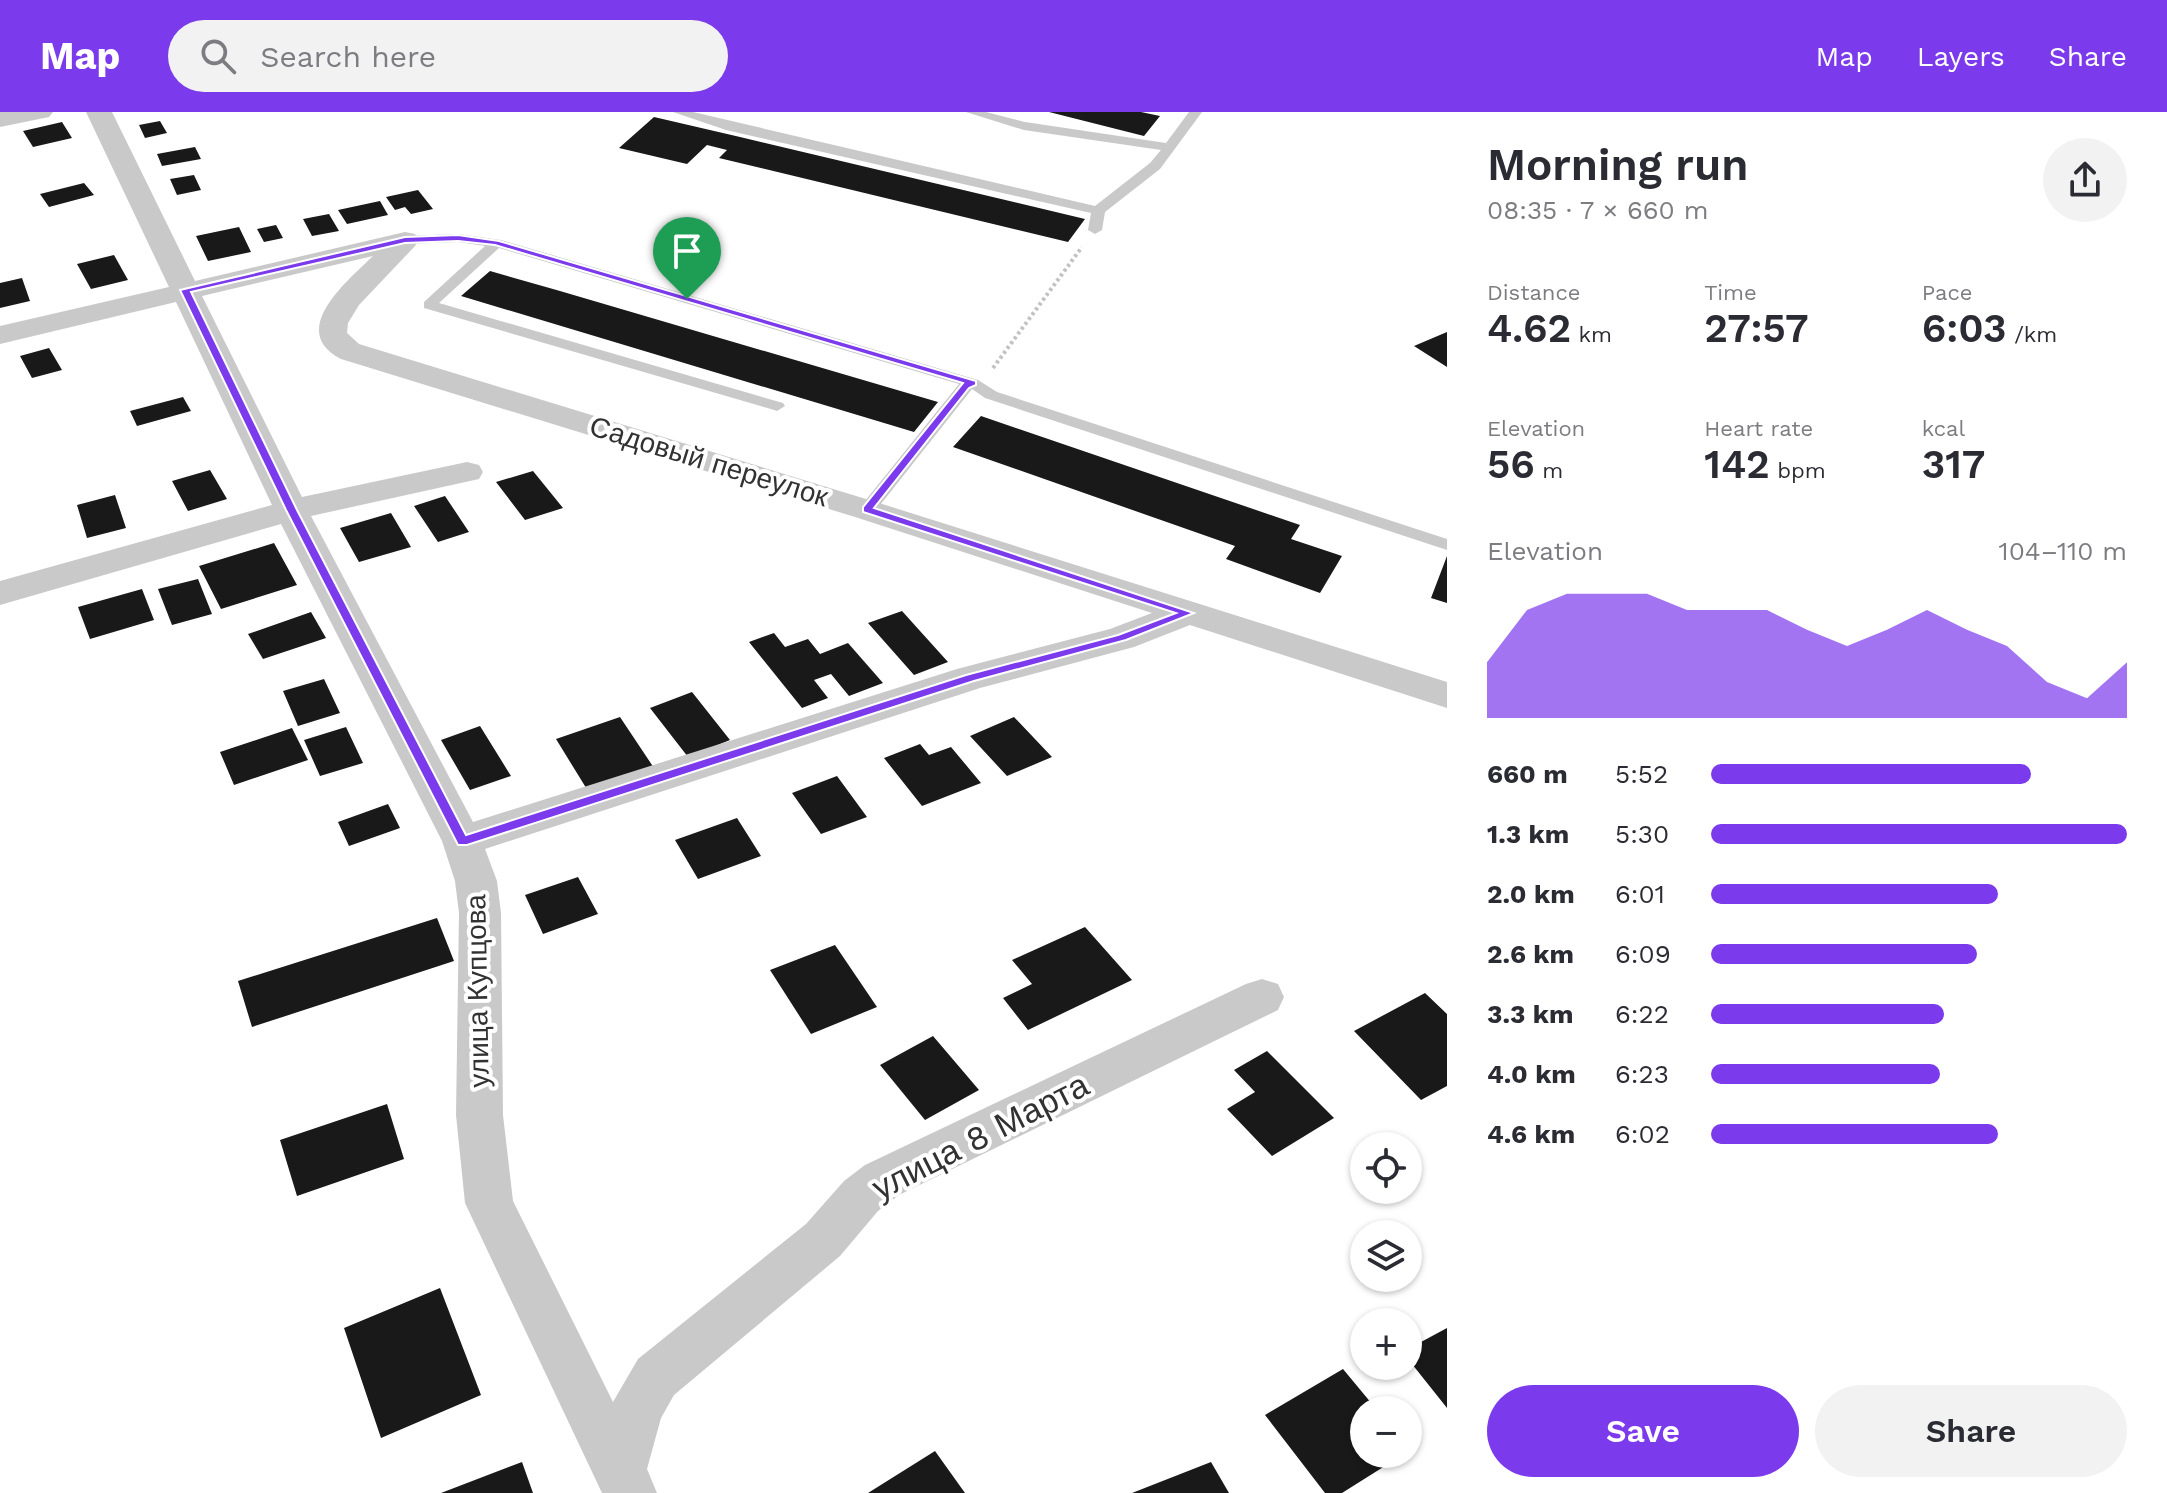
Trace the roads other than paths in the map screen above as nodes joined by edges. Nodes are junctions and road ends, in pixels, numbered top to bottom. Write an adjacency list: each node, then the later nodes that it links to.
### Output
1 (40, 112): 6 (street)
2 (99, 112): 12 (street, улица Купцова)
3 (679, 112): 8 (lane)
4 (972, 112): 7 (lane)
5 (1194, 112): 7 (lane)
6 (0, 119)
7 (1170, 147): 8 (lane)
8 (1098, 211): 9 (lane)
9 (1095, 230)
10 (405, 240): 11 (lane); 12 (street); 18 (street, Садовый переулок)
11 (496, 243): 14 (lane); 15 (lane)
12 (185, 290): 13 (street); 17 (street, улица Купцова)
13 (0, 335)
14 (976, 385): 18 (lane); 19 (lane)
15 (777, 406)
16 (467, 472): 17 (street)
17 (291, 510): 20 (street); 23 (street, улица Купцова)
18 (867, 510): 21 (street, Садовый переулок)
19 (1447, 545)
20 (0, 593)
21 (1188, 613): 22 (street, Садовый переулок); 23 (street)
22 (1447, 695)
23 (462, 841): 25 (street, улица Купцова)
24 (1262, 997): 25 (street, улица 8 Марта)
25 (625, 1481)

